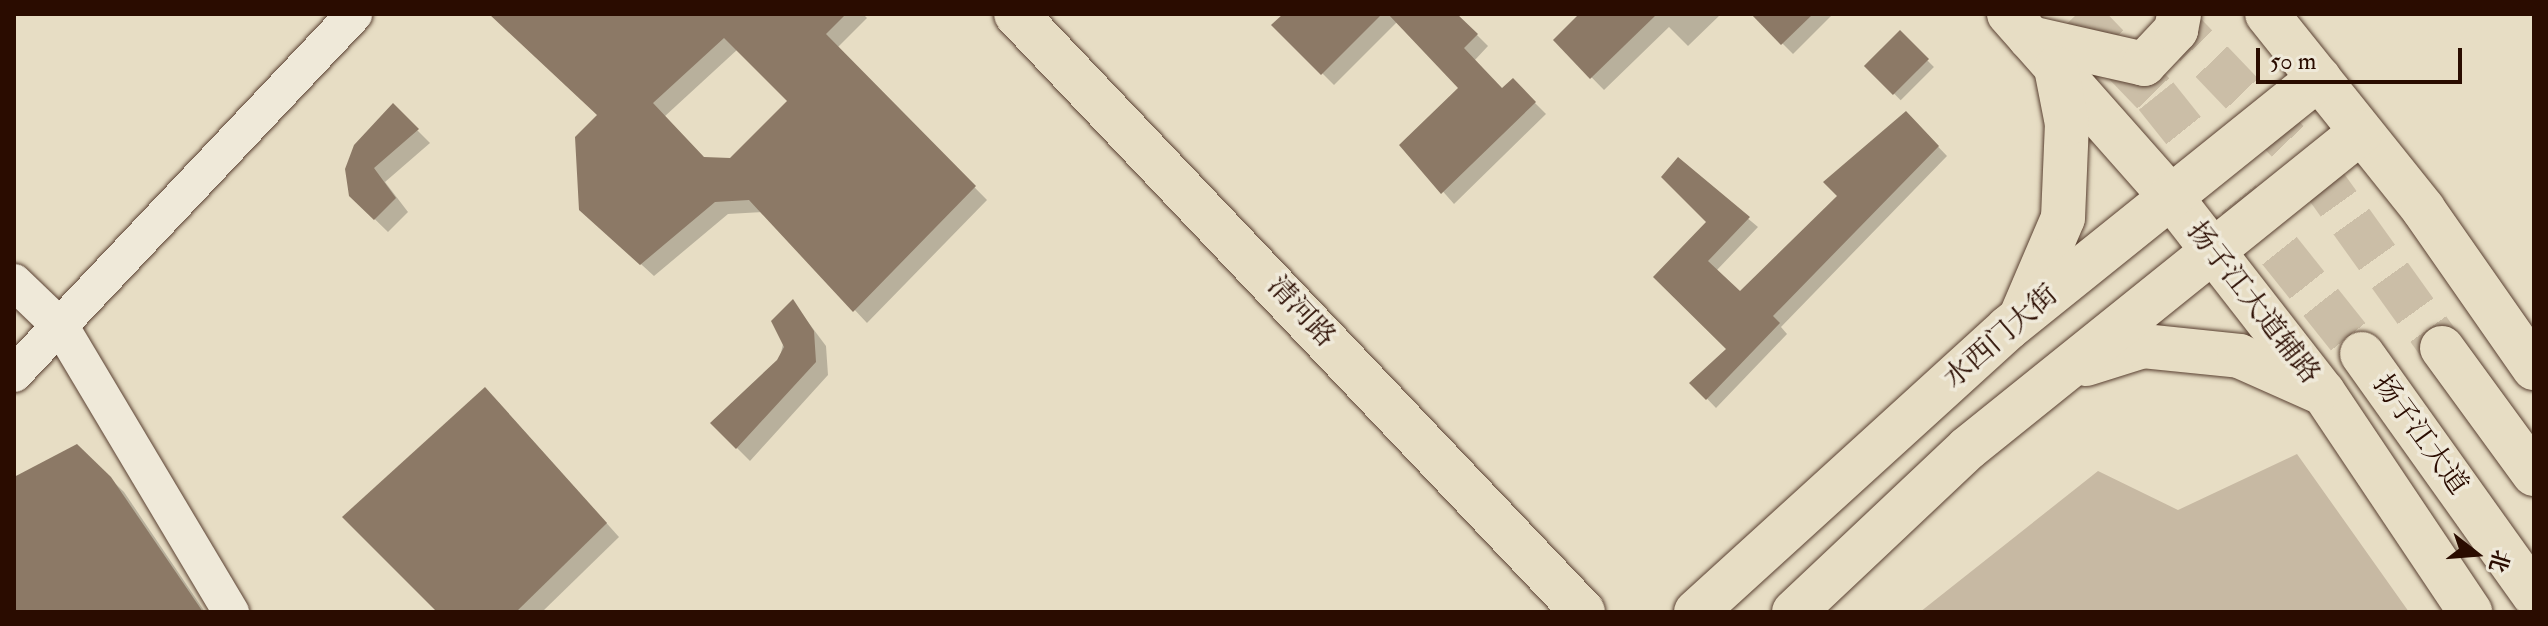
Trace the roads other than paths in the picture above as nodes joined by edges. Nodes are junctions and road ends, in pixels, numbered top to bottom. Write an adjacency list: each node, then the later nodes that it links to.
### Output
1 (354, 14): 12 (street)
2 (1016, 14): 22 (main road, 清河路)
3 (2179, 14): 5 (main road)
4 (2267, 14): 6 (main road)
5 (2032, 39): 8 (main road, 扬子江大道辅路); 11 (main road)
6 (2319, 78): 7 (main road); 8 (main road, 水西门大街)
7 (2361, 132): 9 (main road); 15 (main road)
8 (2171, 197): 9 (main road, 扬子江大道辅路); 11 (main road, 水西门大街)
9 (2212, 250): 16 (main road); 18 (main road, 扬子江大道辅路)
10 (14, 282): 12 (street)
11 (2020, 317): 23 (main road, 水西门大街)
12 (61, 327): 17 (street); 21 (street)
13 (2442, 348): 19 (main road)
14 (2362, 354): 20 (main road, 扬子江大道)
15 (2534, 368)
16 (2061, 373): 18 (main road); 24 (main road)
17 (14, 374)
18 (2323, 392): 25 (main road, 扬子江大道辅路)
19 (2534, 474)
20 (2534, 595)
21 (231, 612)
22 (1583, 612)
23 (1696, 612)
24 (1794, 612)
25 (2470, 612)

